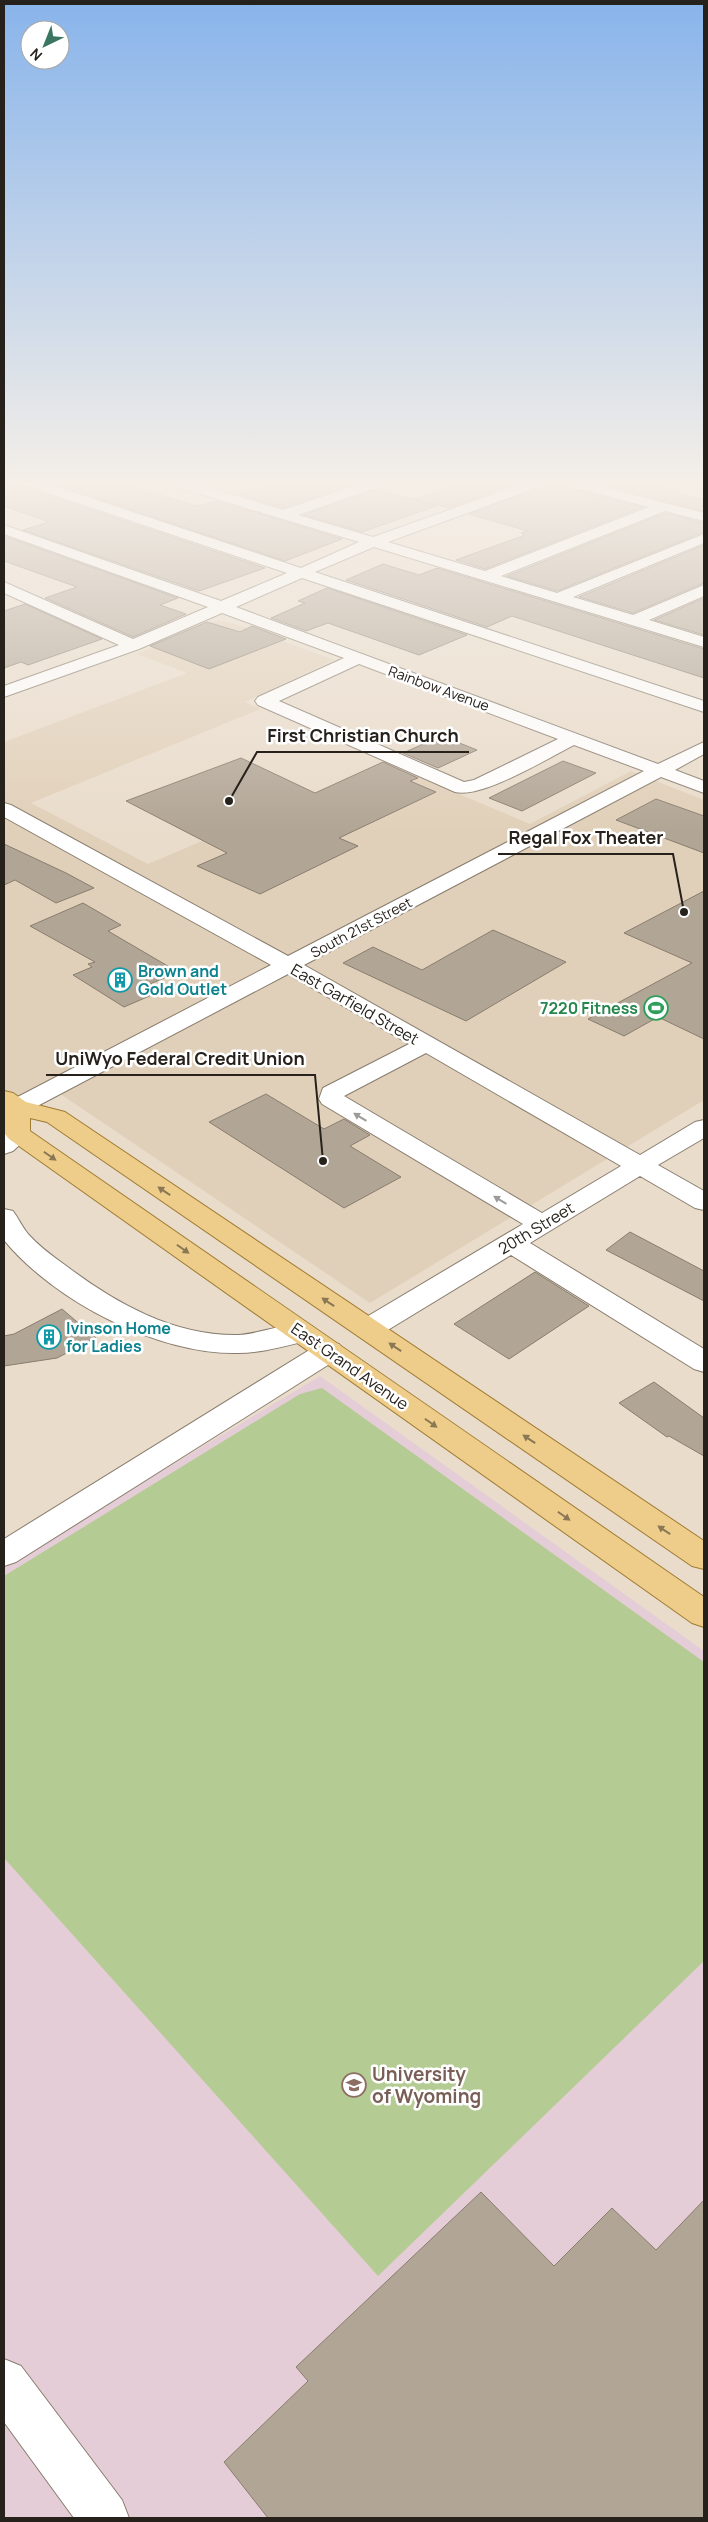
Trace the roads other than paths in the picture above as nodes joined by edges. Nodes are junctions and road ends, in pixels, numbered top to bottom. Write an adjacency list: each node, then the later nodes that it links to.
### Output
1 (26, 597): 12 (street)
2 (193, 597): 9 (street, Rainbow Avenue)
3 (246, 597): 9 (street)
4 (372, 597): 15 (street)
5 (554, 597): 8 (street)
6 (561, 597): 8 (street)
7 (689, 597): 10 (street)
8 (558, 598): 10 (street)
9 (222, 607): 12 (street); 13 (street, Rainbow Avenue)
10 (633, 621): 11 (street)
11 (704, 642)
12 (133, 645): 14 (street)
13 (359, 658): 16 (street, Rainbow Avenue); 16 (street)
14 (4, 692)
15 (704, 707)
16 (574, 738): 18 (street, Rainbow Avenue)
17 (704, 747): 18 (street, South 21st Street)
18 (661, 770): 19 (street, Rainbow Avenue); 21 (street, South 21st Street)
19 (704, 787)
20 (4, 809): 21 (street, East Garfield Street)
21 (288, 965): 22 (street, East Garfield Street); 23 (street, South 21st Street)
22 (426, 1044): 25 (street, East Garfield Street); 28 (street, one-way to 22)
23 (8, 1114): 30 (main road, one-way to 23); 31 (main road, East Grand Avenue, one-way to 31)
24 (704, 1127): 25 (street, 20th Street)
25 (639, 1166): 26 (street, East Garfield Street); 28 (street, 20th Street)
26 (704, 1202)
27 (4, 1217): 31 (street)
28 (542, 1224): 29 (street, 20th Street)
29 (510, 1244): 30 (street, 20th Street); 33 (street)
30 (368, 1329): 35 (main road, one-way to 30)
31 (302, 1333): 32 (main road, East Grand Avenue)
32 (329, 1351): 34 (street); 36 (main road, East Grand Avenue, one-way to 36)
33 (704, 1362)
34 (4, 1554)
35 (704, 1557)
36 (704, 1614)
37 (4, 2383): 38 (street)
38 (104, 2518)

